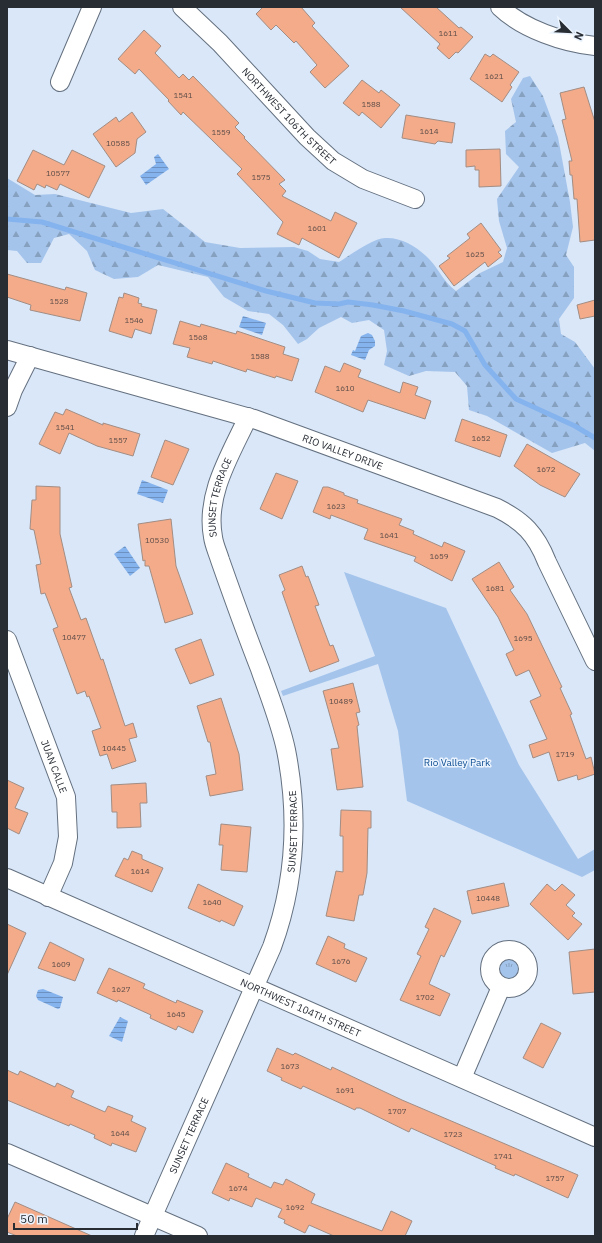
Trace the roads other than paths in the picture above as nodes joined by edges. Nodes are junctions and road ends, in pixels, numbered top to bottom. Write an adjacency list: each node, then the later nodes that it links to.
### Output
1 (92, 7): 5 (street)
2 (182, 7): 6 (street, NORTHWEST 106TH STREET)
3 (500, 7): 4 (street)
4 (595, 46)
5 (60, 82)
6 (415, 200)
7 (7, 350): 8 (street, RIO VALLEY DRIVE)
8 (30, 356): 9 (street); 10 (street, RIO VALLEY DRIVE)
9 (7, 407)
10 (248, 417): 12 (street, RIO VALLEY DRIVE); 15 (street, SUNSET TERRACE)
11 (7, 640): 14 (street, JUAN CALLE)
12 (595, 661)
13 (7, 878): 14 (street, NORTHWEST 104TH STREET)
14 (48, 897): 15 (street, NORTHWEST 104TH STREET)
15 (255, 987): 17 (street, NORTHWEST 104TH STREET); 20 (street, SUNSET TERRACE)
16 (501, 987): 17 (street)
17 (462, 1078): 18 (street, NORTHWEST 104TH STREET)
18 (595, 1137)
19 (7, 1153): 20 (street)
20 (152, 1216): 21 (street, SUNSET TERRACE); 22 (street)
21 (144, 1236)
22 (198, 1236)

